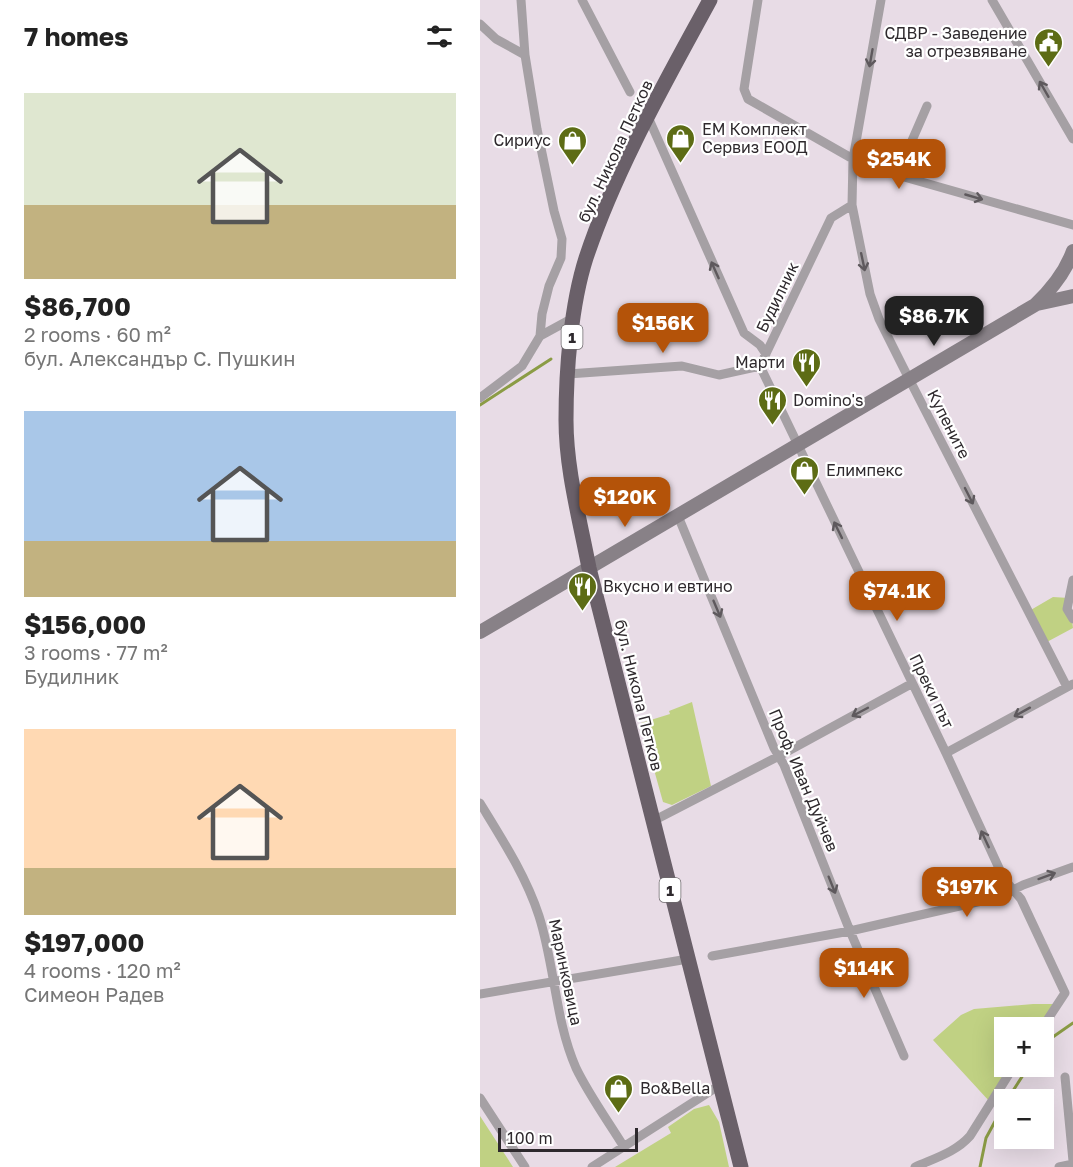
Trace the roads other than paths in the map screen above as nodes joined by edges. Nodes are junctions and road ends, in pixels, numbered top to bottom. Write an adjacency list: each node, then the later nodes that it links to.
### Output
1 (521, 0): 8 (street)
2 (582, 0): 9 (street)
3 (710, 0): 11 (highway, бул. Никола Петков / 1)
4 (758, 0): 13 (street)
5 (881, 0): 13 (street, one-way to 13)
6 (992, 0): 12 (street, one-way to 6)
7 (480, 24): 8 (street)
8 (525, 55): 21 (street)
9 (630, 92)
10 (927, 106): 14 (street)
11 (648, 117): 20 (highway, бул. Никола Петков / 1); 22 (street, one-way to 11)
12 (1073, 139)
13 (853, 159): 14 (street); 15 (street, Купените)
14 (897, 175): 16 (street, one-way to 16)
15 (852, 205): 22 (street, Будилник); 25 (street, Купените, one-way to 25)
16 (1073, 225)
17 (1073, 251): 19 (main road)
18 (1073, 296): 19 (main road)
19 (1035, 305): 25 (main road)
20 (573, 318): 21 (street); 24 (highway, бул. Никола Петков / 1)
21 (540, 336): 26 (street)
22 (766, 354): 23 (street, Будилник)
23 (760, 366): 24 (street); 27 (street, Преки път)
24 (568, 374): 29 (highway, бул. Никола Петков / 1)
25 (909, 380): 27 (main road); 34 (street, Купените, one-way to 34)
26 (480, 398)
27 (797, 446): 28 (main road); 33 (street, Преки път, one-way to 27)
28 (678, 516): 29 (main road); 36 (street, Проф. Иван Дуйчев, one-way to 36)
29 (589, 568): 32 (main road); 38 (highway, бул. Никола Петков / 1)
30 (1073, 580): 31 (street)
31 (1073, 619)
32 (481, 630)
33 (911, 684): 35 (street, Преки път); 36 (street, one-way to 36)
34 (1070, 685): 35 (street, one-way to 35)
35 (946, 753): 40 (street, Преки път, one-way to 35)
36 (778, 756): 38 (street); 41 (street, Проф. Иван Дуйчев, one-way to 41)
37 (480, 802): 44 (street, Маринковица)
38 (652, 821): 43 (highway, бул. Никола Петков / 1)
39 (1073, 867): 40 (street, one-way to 39)
40 (1012, 890): 41 (street); 46 (street, Преки път)
41 (850, 931): 42 (street); 48 (street, Проф. Иван Дуйчев)
42 (712, 956)
43 (688, 959): 44 (street); 51 (highway, бул. Никола Петков / 1)
44 (554, 982): 45 (street); 53 (street, Маринковица)
45 (480, 994)
46 (1069, 995): 47 (street)
47 (1051, 1017)
48 (904, 1056)
49 (1007, 1077): 58 (street)
50 (1065, 1077): 54 (street)
51 (720, 1085): 53 (street); 57 (highway, бул. Никола Петков / 1)
52 (480, 1098): 55 (street)
53 (624, 1147): 56 (street)
54 (1073, 1162): 59 (street)
55 (525, 1167)
56 (592, 1167)
57 (741, 1167)
58 (915, 1167)
59 (1059, 1167)

